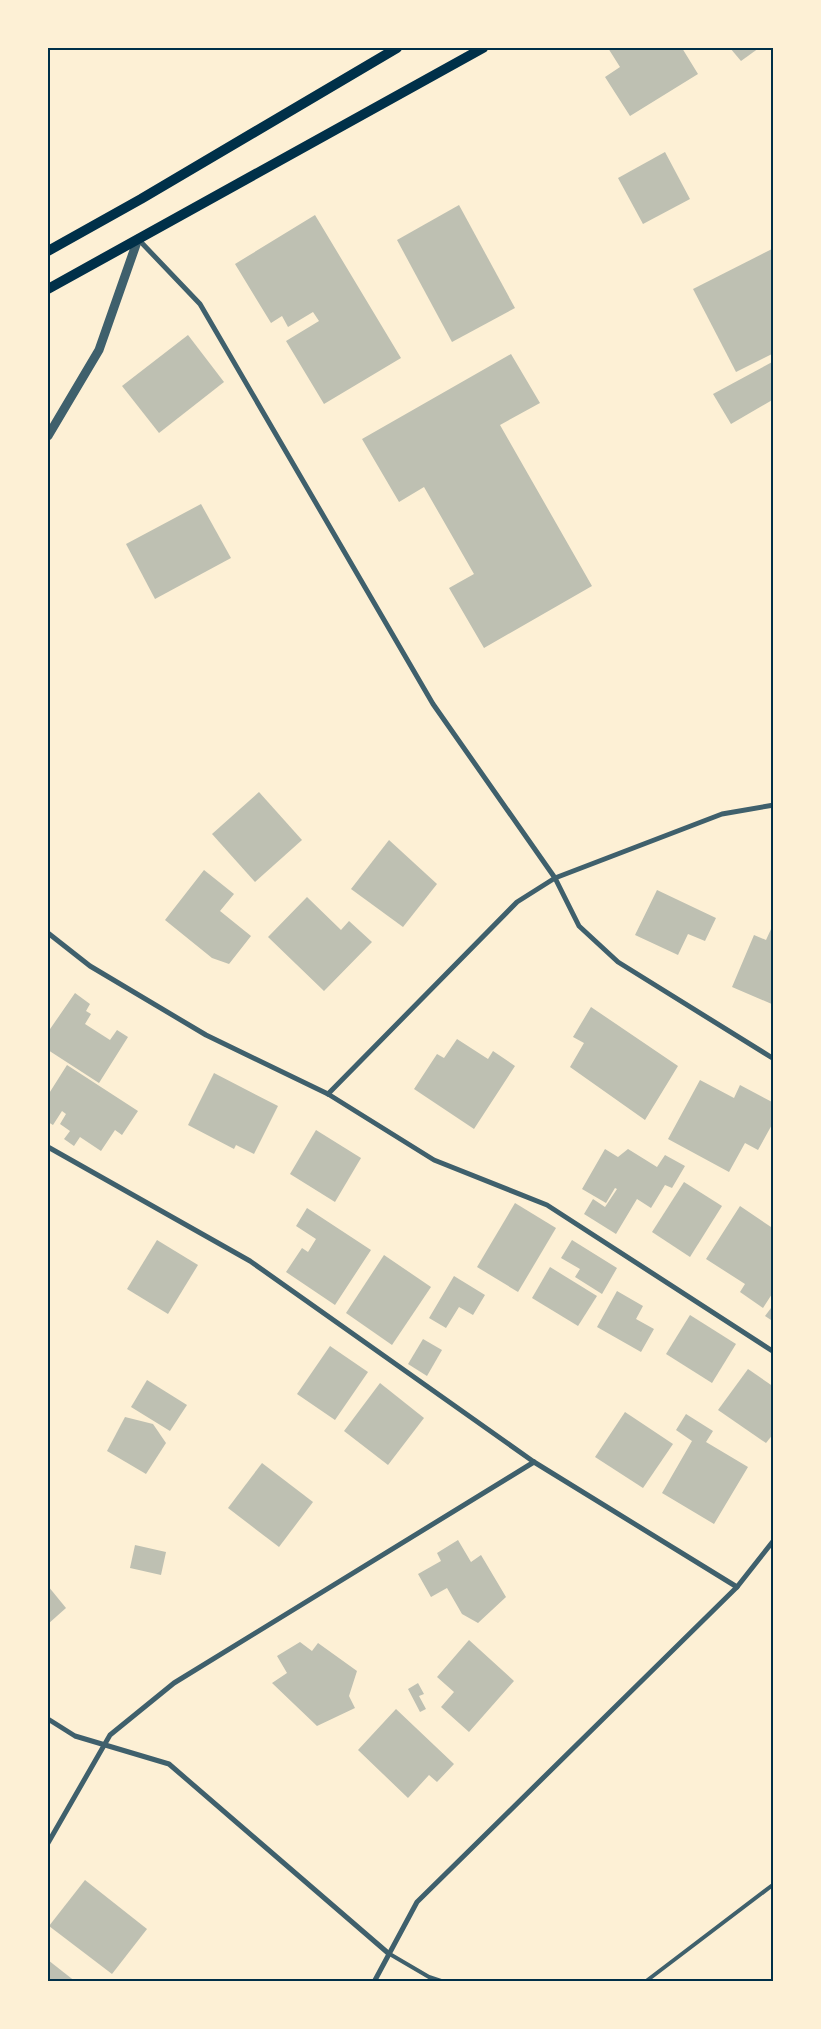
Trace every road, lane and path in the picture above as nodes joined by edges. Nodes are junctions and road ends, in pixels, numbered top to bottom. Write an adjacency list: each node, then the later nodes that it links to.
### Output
1 (397, 48): 4 (main road)
2 (483, 48): 3 (main road)
3 (138, 239): 5 (main road); 6 (street); 8 (street)
4 (48, 251)
5 (48, 289)
6 (48, 436)
7 (774, 805): 8 (street)
8 (555, 878): 10 (street); 11 (street)
9 (48, 933): 11 (street)
10 (774, 1059)
11 (328, 1094): 13 (street)
12 (48, 1147): 14 (street)
13 (774, 1352)
14 (534, 1462): 16 (street); 18 (street)
15 (774, 1540): 16 (street)
16 (737, 1587): 21 (street)
17 (48, 1720): 18 (street)
18 (104, 1745): 19 (street); 21 (street)
19 (48, 1843)
20 (774, 1884): 24 (lane)
21 (388, 1952): 22 (street); 23 (lane)
22 (374, 1982)
23 (444, 1982)
24 (645, 1982)

